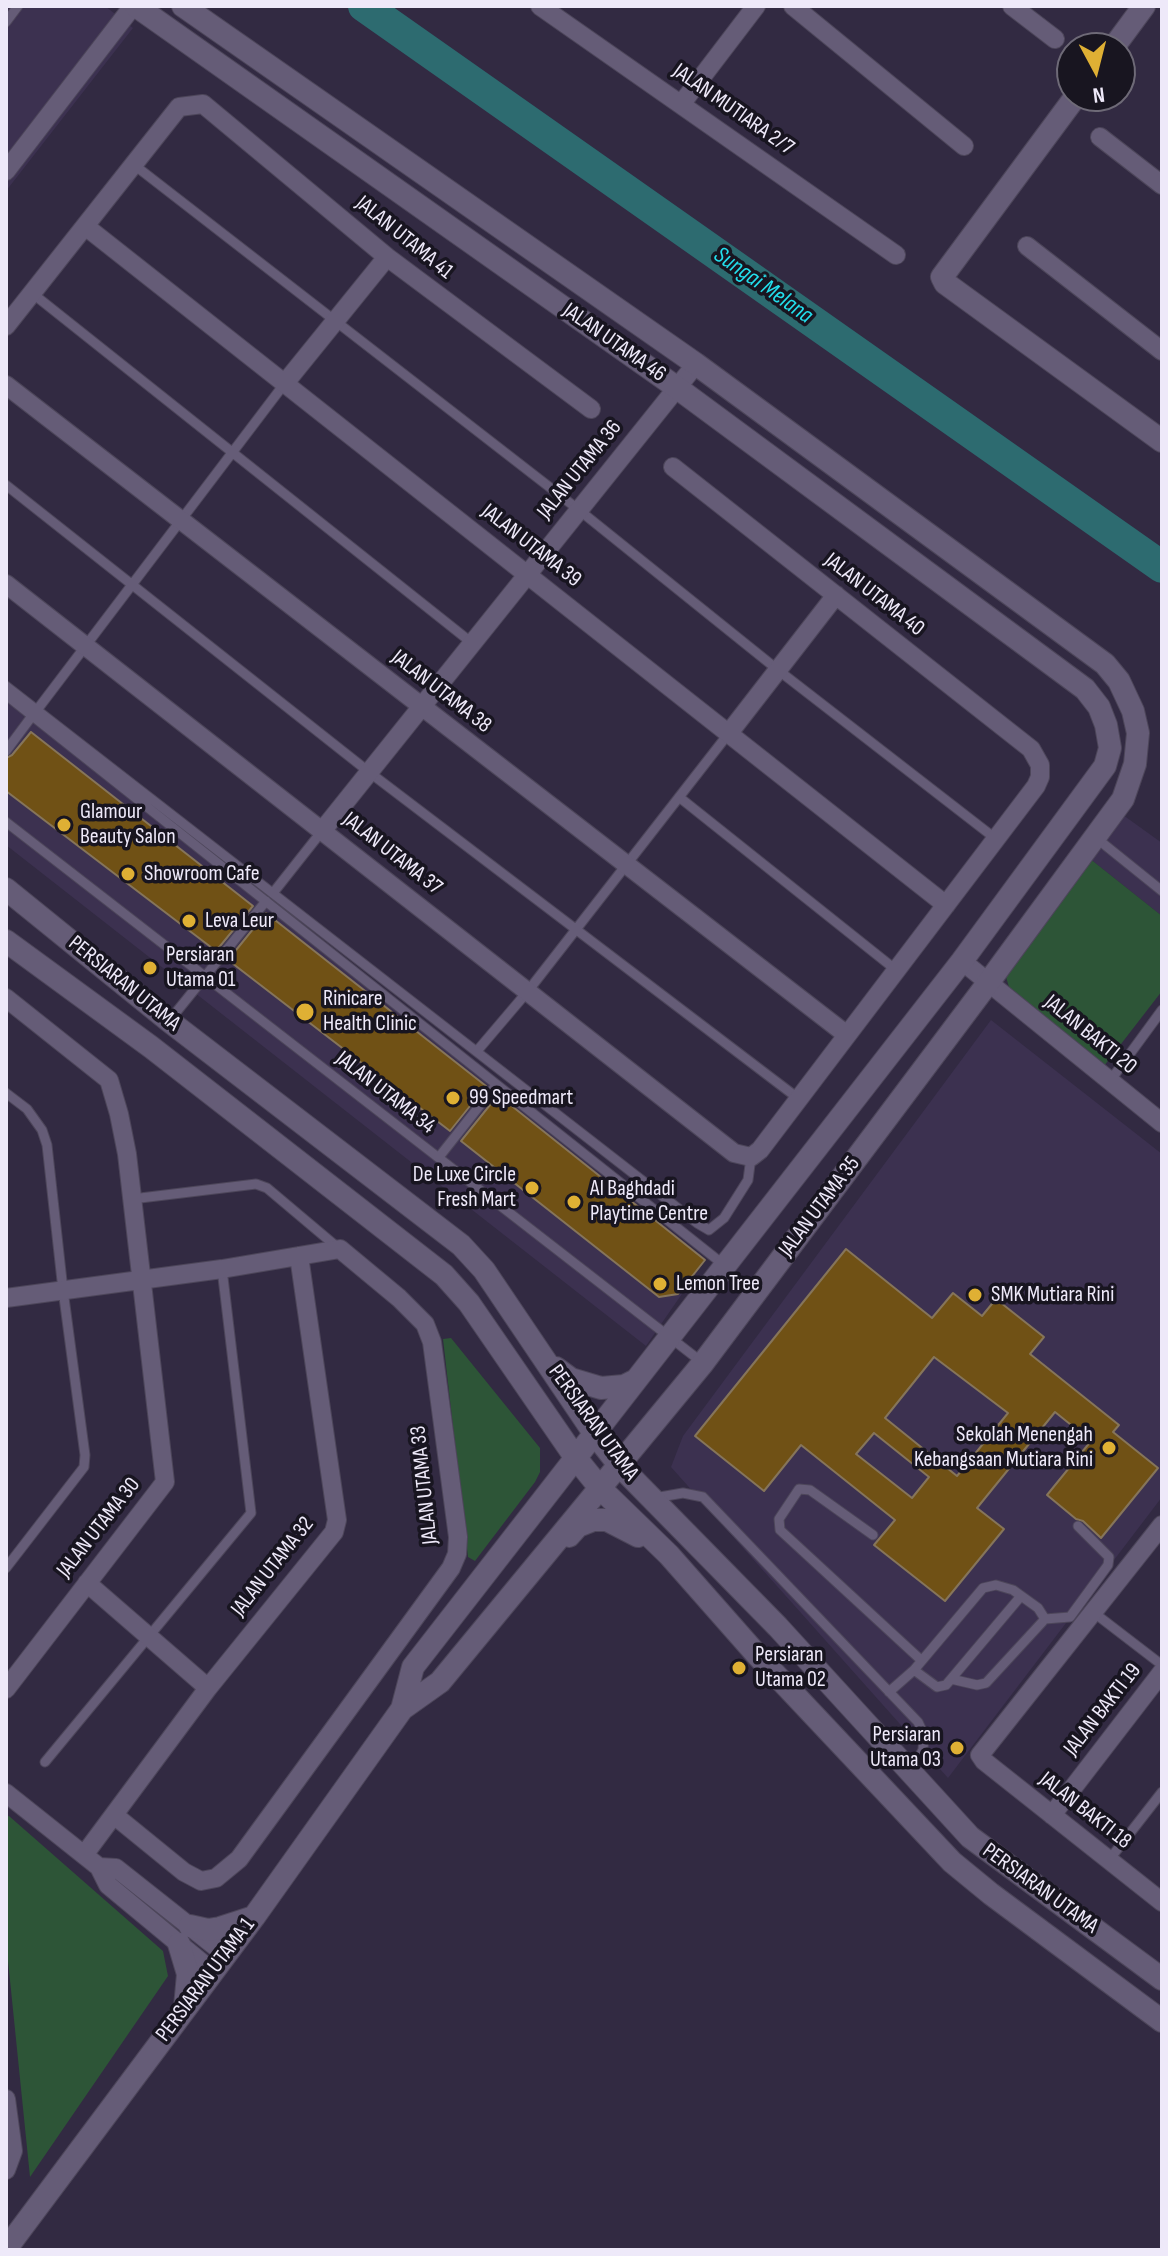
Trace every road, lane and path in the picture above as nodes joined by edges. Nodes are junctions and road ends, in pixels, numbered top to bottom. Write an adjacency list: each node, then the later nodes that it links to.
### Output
1 (18, 6): 9 (lane)
2 (134, 6): 17 (street); 30 (street, JALAN UTAMA 46)
3 (183, 6): 27 (street, JALAN UTAMA 46)
4 (540, 6): 12 (street, JALAN MUTIARA 2/7)
5 (756, 6): 12 (street)
6 (793, 6): 15 (street)
7 (1012, 6): 11 (street)
8 (1144, 6): 10 (street)
9 (6, 22)
10 (1125, 32)
11 (1055, 39)
12 (682, 103): 21 (street, JALAN MUTIARA 2/7)
13 (1064, 112): 32 (street)
14 (1100, 137): 18 (street)
15 (964, 146)
16 (133, 164): 19 (street); 22 (street, JALAN UTAMA 41); 24 (lane)
17 (7, 167)
18 (1162, 185)
19 (85, 226): 23 (street); 28 (street, JALAN UTAMA 39)
20 (1027, 246): 26 (street)
21 (896, 255)
22 (387, 257): 24 (street); 31 (street, JALAN UTAMA 41)
23 (32, 293): 25 (street); 33 (lane)
24 (335, 322): 28 (street); 36 (lane)
25 (6, 326)
26 (1162, 351)
27 (696, 364): 30 (street, JALAN UTAMA 36); 44 (street, JALAN UTAMA 46)
28 (285, 383): 33 (lane); 38 (street, JALAN UTAMA 39)
29 (6, 385): 37 (street, JALAN UTAMA 38)
30 (676, 387): 36 (street, JALAN UTAMA 36); 47 (street, JALAN UTAMA 46)
31 (591, 409)
32 (1162, 441)
33 (233, 453): 37 (lane); 42 (lane)
34 (673, 467): 41 (street, JALAN UTAMA 40)
35 (6, 485): 40 (lane)
36 (579, 510): 38 (street, JALAN UTAMA 36); 45 (lane)
37 (181, 521): 40 (lane); 49 (street, JALAN UTAMA 38)
38 (528, 573): 42 (street, JALAN UTAMA 36); 51 (street, JALAN UTAMA 39)
39 (6, 584): 43 (street, JALAN UTAMA 37)
40 (133, 584): 43 (lane); 53 (lane)
41 (836, 595): 45 (street); 58 (street, JALAN UTAMA 40)
42 (472, 643): 49 (street, JALAN UTAMA 36)
43 (85, 647): 50 (lane); 56 (street, JALAN UTAMA 37)
44 (1105, 664): 57 (street, JALAN UTAMA 35)
45 (778, 670): 51 (street); 58 (lane)
46 (6, 686): 50 (lane)
47 (1085, 689): 67 (street, JALAN UTAMA 35)
48 (6, 695): 50 (lane)
49 (421, 707): 53 (street, JALAN UTAMA 36); 59 (street, JALAN UTAMA 38)
50 (35, 713): 52 (lane); 62 (lane); 63 (lane)
51 (729, 733): 54 (lane); 64 (street, JALAN UTAMA 39)
52 (6, 751)
53 (369, 772): 56 (street, JALAN UTAMA 36); 65 (lane)
54 (679, 797): 59 (lane); 68 (lane)
55 (6, 822): 69 (lane, JALAN UTAMA 34)
56 (322, 831): 62 (lane); 71 (street, JALAN UTAMA 37)
57 (1095, 837): 61 (lane); 70 (street, JALAN UTAMA 35)
58 (996, 839): 64 (street)
59 (626, 866): 65 (lane); 75 (street, JALAN UTAMA 38)
60 (6, 889): 74 (street, PERSIARAN UTAMA)
61 (1162, 891)
62 (273, 893): 76 (lane)
63 (266, 901): 69 (lane); 78 (lane)
64 (946, 905): 68 (street)
65 (576, 929): 71 (lane); 80 (lane)
66 (6, 941): 97 (street, PERSIARAN UTAMA)
67 (962, 961): 70 (street); 87 (street, JALAN UTAMA 35)
68 (896, 970): 75 (street)
69 (204, 975): 74 (lane); 82 (lane, JALAN UTAMA 34)
70 (988, 983): 77 (street, JALAN BAKTI 20); 94 (street, JALAN UTAMA 35)
71 (528, 991): 76 (lane); 83 (street, JALAN UTAMA 37)
72 (6, 998): 84 (street, JALAN UTAMA 30)
73 (1162, 1010): 77 (lane)
74 (169, 1021): 93 (street, PERSIARAN UTAMA)
75 (847, 1035): 80 (street)
76 (477, 1051): 83 (lane)
77 (1109, 1082): 81 (street, JALAN BAKTI 20)
78 (496, 1085): 82 (lane); 87 (lane)
79 (6, 1093): 90 (lane)
80 (799, 1099): 83 (street)
81 (1162, 1123)
82 (439, 1157): 92 (lane, JALAN UTAMA 34)
83 (751, 1157)
84 (132, 1199): 85 (lane, JALAN UTAMA 33); 89 (street, JALAN UTAMA 30)
85 (340, 1249): 86 (street); 125 (street, JALAN UTAMA 33)
86 (299, 1256): 88 (street); 117 (street, JALAN UTAMA 32)
87 (724, 1265): 92 (street, JALAN UTAMA 35)
88 (222, 1269): 89 (street); 111 (lane)
89 (141, 1280): 90 (street); 106 (street, JALAN UTAMA 30)
90 (63, 1290): 91 (street); 105 (lane)
91 (6, 1298)
92 (669, 1336): 94 (lane, JALAN UTAMA 34); 95 (street, JALAN UTAMA 35)
93 (547, 1362): 95 (street); 96 (street, PERSIARAN UTAMA)
94 (703, 1363): 98 (street, JALAN UTAMA 35)
95 (636, 1380): 96 (street, JALAN UTAMA 35)
96 (594, 1433): 97 (street, PERSIARAN UTAMA 1); 98 (street, PERSIARAN UTAMA)
97 (575, 1457): 99 (street, PERSIARAN UTAMA); 120 (street, PERSIARAN UTAMA 1)
98 (619, 1465): 99 (street, PERSIARAN UTAMA 1); 100 (street, PERSIARAN UTAMA)
99 (600, 1488): 104 (street, PERSIARAN UTAMA); 107 (street, PERSIARAN UTAMA 1)
100 (650, 1499): 119 (lane); 122 (street, PERSIARAN UTAMA)
101 (1162, 1525): 109 (street)
102 (1078, 1526): 110 (lane)
103 (873, 1535): 112 (lane)
104 (669, 1555): 107 (street); 135 (street, PERSIARAN UTAMA)
105 (6, 1568)
106 (87, 1583): 111 (street); 118 (street, JALAN UTAMA 30)
107 (515, 1591): 120 (street, PERSIARAN UTAMA 1)
108 (1021, 1596): 110 (lane); 112 (lane); 116 (lane)
109 (1093, 1612): 113 (lane); 126 (street, JALAN BAKTI 18)
110 (1045, 1619): 116 (lane)
111 (148, 1636): 117 (street); 121 (lane)
112 (921, 1660): 114 (lane)
113 (1162, 1665)
114 (914, 1670): 116 (lane); 119 (lane)
115 (1162, 1672): 126 (street, JALAN BAKTI 19)
116 (951, 1679)
117 (208, 1688): 125 (street, JALAN UTAMA 32)
118 (6, 1689)
119 (889, 1692): 122 (lane)
120 (402, 1709): 130 (street, PERSIARAN UTAMA 1)
121 (45, 1762)
122 (911, 1772): 133 (street, PERSIARAN UTAMA)
123 (1162, 1792): 128 (lane)
124 (6, 1793): 127 (street)
125 (114, 1815): 127 (street, JALAN UTAMA 32)
126 (1052, 1815): 128 (street, JALAN BAKTI 18)
127 (84, 1855): 131 (street)
128 (1109, 1860): 129 (street, JALAN BAKTI 18)
129 (1162, 1902)
130 (254, 1917): 131 (street); 132 (street, PERSIARAN UTAMA 1)
131 (184, 1935): 132 (street); 134 (street)
132 (219, 1963): 134 (street, PERSIARAN UTAMA 1)
133 (1162, 1979)
134 (185, 2008): 138 (street, PERSIARAN UTAMA 1)
135 (1162, 2021)
136 (6, 2099): 137 (street)
137 (6, 2170)
138 (6, 2249)

